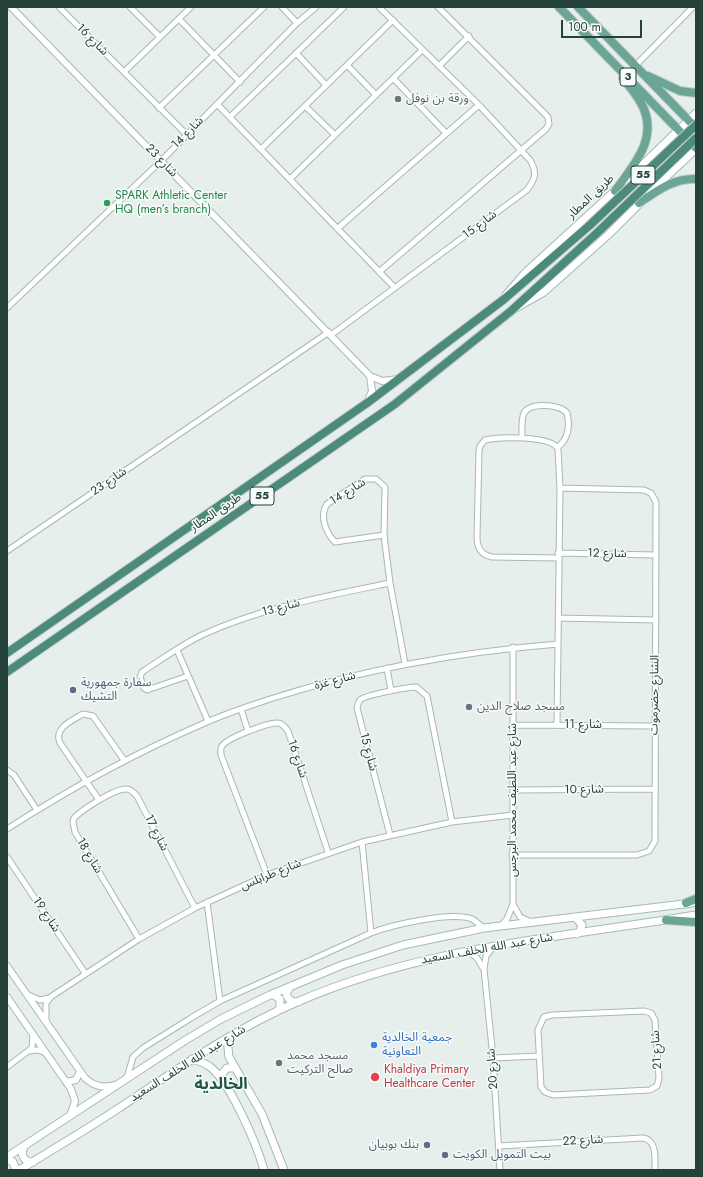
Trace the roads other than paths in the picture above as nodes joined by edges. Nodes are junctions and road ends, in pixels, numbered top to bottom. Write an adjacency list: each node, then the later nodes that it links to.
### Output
1 (11, 7): 50 (street, شارع 23)
2 (130, 7): 18 (street)
3 (191, 7): 14 (street)
4 (264, 7): 22 (street)
5 (282, 7): 16 (street)
6 (316, 7): 16 (street, شارع 14)
7 (344, 7): 21 (street)
8 (379, 7): 15 (street, شارع 15)
9 (438, 7): 17 (street)
10 (559, 7): 20 (main road, 3)
11 (578, 7): 25 (main road, 3)
12 (693, 7): 25 (street)
13 (60, 8): 26 (street, شارع 16)
14 (179, 19): 18 (street); 22 (street)
15 (393, 20): 19 (street, شارع 15); 23 (street)
16 (297, 23): 29 (street, شارع 14)
17 (469, 36): 24 (street); 48 (street)
18 (160, 37): 26 (street)
19 (422, 50): 24 (street, شارع 15); 28 (street)
20 (602, 50): 41 (main road, 3); 54 (main road)
21 (296, 54): 30 (street); 38 (street)
22 (214, 55): 29 (street); 36 (street)
23 (346, 65): 30 (street); 32 (street)
24 (439, 66): 34 (street, شارع 15)
25 (635, 66): 27 (main road, 3)
26 (124, 72): 36 (street, شارع 16)
27 (642, 73): 31 (main road); 39 (main road, 3)
28 (393, 78): 32 (street); 42 (street)
29 (240, 82): 33 (street, شارع 14)
30 (326, 85): 35 (street)
31 (696, 93)
32 (376, 95): 44 (street)
33 (218, 104): 38 (street); 43 (street, شارع 14)
34 (479, 105): 42 (street); 48 (street, شارع 15)
35 (305, 106): 44 (street); 47 (street)
36 (159, 108): 43 (street, شارع 16)
37 (696, 113): 39 (main road, طريق المطار)
38 (230, 117): 47 (street)
39 (688, 120): 40 (main road, 3); 41 (main road, طريق المطار)
40 (696, 126): 59 (highway, طريق المطار / 55, bridge)
41 (678, 130): 46 (main road, 3); 49 (main road, طريق المطار)
42 (446, 133): 56 (street)
43 (186, 134): 50 (street, شارع 14)
44 (336, 135): 52 (street)
45 (696, 138): 61 (highway, طريق المطار / 55, bridge)
46 (696, 148): 51 (main road, طريق المطار)
47 (261, 149): 52 (street)
48 (521, 151): 57 (street); 58 (street, شارع 15)
49 (654, 153): 51 (main road); 54 (main road, طريق المطار)
50 (161, 161): 60 (street, شارع 14); 62 (street, شارع 23)
51 (674, 170): 55 (main road, طريق المطار)
52 (290, 179): 56 (street)
53 (696, 179): 55 (main road)
54 (615, 191): 59 (main road, طريق المطار)
55 (639, 203): 61 (main road, طريق المطار)
56 (338, 228): 57 (street)
57 (379, 272): 58 (street)
58 (395, 288): 62 (street, شارع 15)
59 (503, 300): 64 (highway, طريق المطار / 55)
60 (7, 308)
61 (511, 311): 72 (highway, طريق المطار / 55)
62 (330, 333): 63 (street, شارع 23); 71 (street, شارع 23)
63 (370, 376): 64 (street); 65 (street)
64 (400, 379): 65 (highway, طريق المطار / 55)
65 (367, 403): 69 (highway, طريق المطار / 55)
66 (522, 438): 67 (street); 67 (street); 74 (street)
67 (558, 447): 68 (street)
68 (560, 488): 73 (street, الشارع حضرموت); 74 (street)
69 (236, 496): 72 (highway); 78 (highway, طريق المطار / 55)
70 (384, 535): 70 (street, شارع 14); 75 (street, شارع 14)
71 (7, 551)
72 (177, 554): 86 (highway, طريق المطار / 55)
73 (656, 554): 74 (street, شارع 12); 77 (street, الشارع حضرموت)
74 (558, 556): 76 (street)
75 (390, 583): 82 (street, شارع 13); 84 (street, شارع 14)
76 (558, 618): 77 (street); 79 (street)
77 (656, 620): 93 (street, الشارع حضرموت)
78 (20, 644): 80 (street); 83 (highway, طريق المطار / 55)
79 (558, 644): 81 (street, شارع غزة); 92 (street)
80 (7, 648)
81 (513, 648): 84 (street, شارع غزة); 91 (street, شارع عبد اللطيف محمد البرجس)
82 (177, 650): 87 (street); 87 (street, شارع 13)
83 (7, 653)
84 (405, 664): 85 (street, شارع غزة)
85 (387, 668): 88 (street); 89 (street, شارع غزة)
86 (7, 672)
87 (188, 676): 90 (street)
88 (391, 691): 103 (street); 105 (street, شارع 15)
89 (241, 709): 90 (street, شارع غزة); 94 (street)
90 (208, 721): 95 (street, شارع غزة)
91 (512, 725): 92 (street, شارع 11); 99 (street, شارع عبد اللطيف محمد البرجس)
92 (557, 725): 93 (street, شارع 11)
93 (654, 726): 98 (street, الشارع حضرموت)
94 (248, 731): 107 (street, شارع 16); 110 (street)
95 (124, 760): 97 (street, شارع غزة); 97 (street)
96 (7, 770): 101 (street)
97 (86, 780): 100 (street); 101 (street, شارع غزة)
98 (654, 789): 99 (street, شارع 10); 108 (street, الشارع حضرموت)
99 (513, 790): 102 (street, شارع عبد اللطيف محمد البرجس)
100 (99, 800): 116 (street, شارع 17); 126 (street, شارع 18)
101 (37, 810): 104 (street, شارع غزة)
102 (513, 815): 103 (street, شارع طرابلس); 108 (street, شارع عبد اللطيف محمد البرجس)
103 (452, 822): 105 (street, شارع طرابلس)
104 (7, 829)
105 (390, 835): 106 (street, شارع طرابلس)
106 (362, 842): 107 (street, شارع طرابلس); 124 (street)
107 (328, 852): 110 (street, شارع طرابلس)
108 (512, 855): 115 (street, شارع عبد اللطيف محمد البرجس)
109 (7, 858): 131 (street, شارع 19)
110 (267, 875): 112 (street, شارع طرابلس)
111 (696, 899): 113 (main road)
112 (206, 902): 116 (street, شارع طرابلس); 137 (street)
113 (686, 903): 114 (main road, شارع عبد الله الخلف السعيد); 118 (main road, شارع عبد الله الخلف السعيد)
114 (696, 903)
115 (513, 904): 120 (street); 122 (street, شارع عبد اللطيف محمد البرجس)
116 (195, 908): 126 (street, شارع طرابلس)
117 (696, 916): 119 (main road, شارع عبد الله الخلف السعيد)
118 (575, 917): 120 (main road, شارع عبد الله الخلف السعيد); 125 (main road)
119 (666, 920): 121 (main road); 125 (main road, شارع عبد الله الخلف السعيد)
120 (531, 922): 122 (main road, شارع عبد الله الخلف السعيد)
121 (696, 922)
122 (501, 926): 123 (main road, شارع عبد الله الخلف السعيد)
123 (484, 928): 124 (street, شارع عبد الله الخلف السعيد); 132 (main road, شارع عبد الله الخلف السعيد)
124 (371, 933): 137 (street, شارع عبد الله الخلف السعيد)
125 (577, 934): 127 (main road, شارع عبد الله الخلف السعيد)
126 (139, 939): 131 (street, شارع طرابلس)
127 (494, 946): 128 (main road, شارع عبد الله الخلف السعيد); 130 (street, شارع 20)
128 (467, 950): 130 (street); 138 (main road, شارع عبد الله الخلف السعيد)
129 (7, 966): 133 (street)
130 (484, 969): 146 (street, شارع 20)
131 (85, 973): 135 (street, شارع طرابلس)
132 (292, 985): 134 (main road, شارع عبد الله الخلف السعيد); 138 (main road)
133 (26, 994): 135 (street); 140 (street)
134 (270, 995): 139 (main road); 151 (main road, شارع عبد الله الخلف السعيد)
135 (52, 996): 140 (street)
136 (7, 997): 141 (street)
137 (220, 1001): 151 (street, شارع عبد الله الخلف السعيد)
138 (298, 1002): 139 (main road, شارع عبد الله الخلف السعيد)
139 (276, 1012): 142 (main road, شارع عبد الله الخلف السعيد)
140 (46, 1022): 150 (street)
141 (33, 1036): 143 (street); 144 (street)
142 (227, 1038): 147 (main road, شارع عبد الله الخلف السعيد); 149 (main road)
143 (29, 1051): 144 (street); 148 (street)
144 (46, 1053): 153 (street)
145 (539, 1056): 145 (street, شارع 21); 146 (street)
146 (493, 1058): 156 (street, شارع 20)
147 (192, 1059): 152 (main road); 159 (main road, شارع عبد الله الخلف السعيد)
148 (7, 1067)
149 (235, 1068): 152 (main road); 162 (main road)
150 (80, 1071): 153 (street); 154 (street)
151 (127, 1078): 154 (main road, شارع عبد الله الخلف السعيد)
152 (221, 1079): 161 (main road)
153 (66, 1082): 155 (street)
154 (117, 1085): 155 (main road, شارع عبد الله الخلف السعيد)
155 (68, 1119): 157 (main road, شارع عبد الله الخلف السعيد)
156 (499, 1146): 163 (street, شارع 20); 164 (street, شارع 22)
157 (24, 1147): 158 (main road, شارع عبد الله الخلف السعيد); 159 (main road)
158 (7, 1158): 160 (main road)
159 (33, 1162): 160 (main road, شارع عبد الله الخلف السعيد)
160 (18, 1170)
161 (264, 1170)
162 (284, 1170)
163 (500, 1170)
164 (655, 1170)

